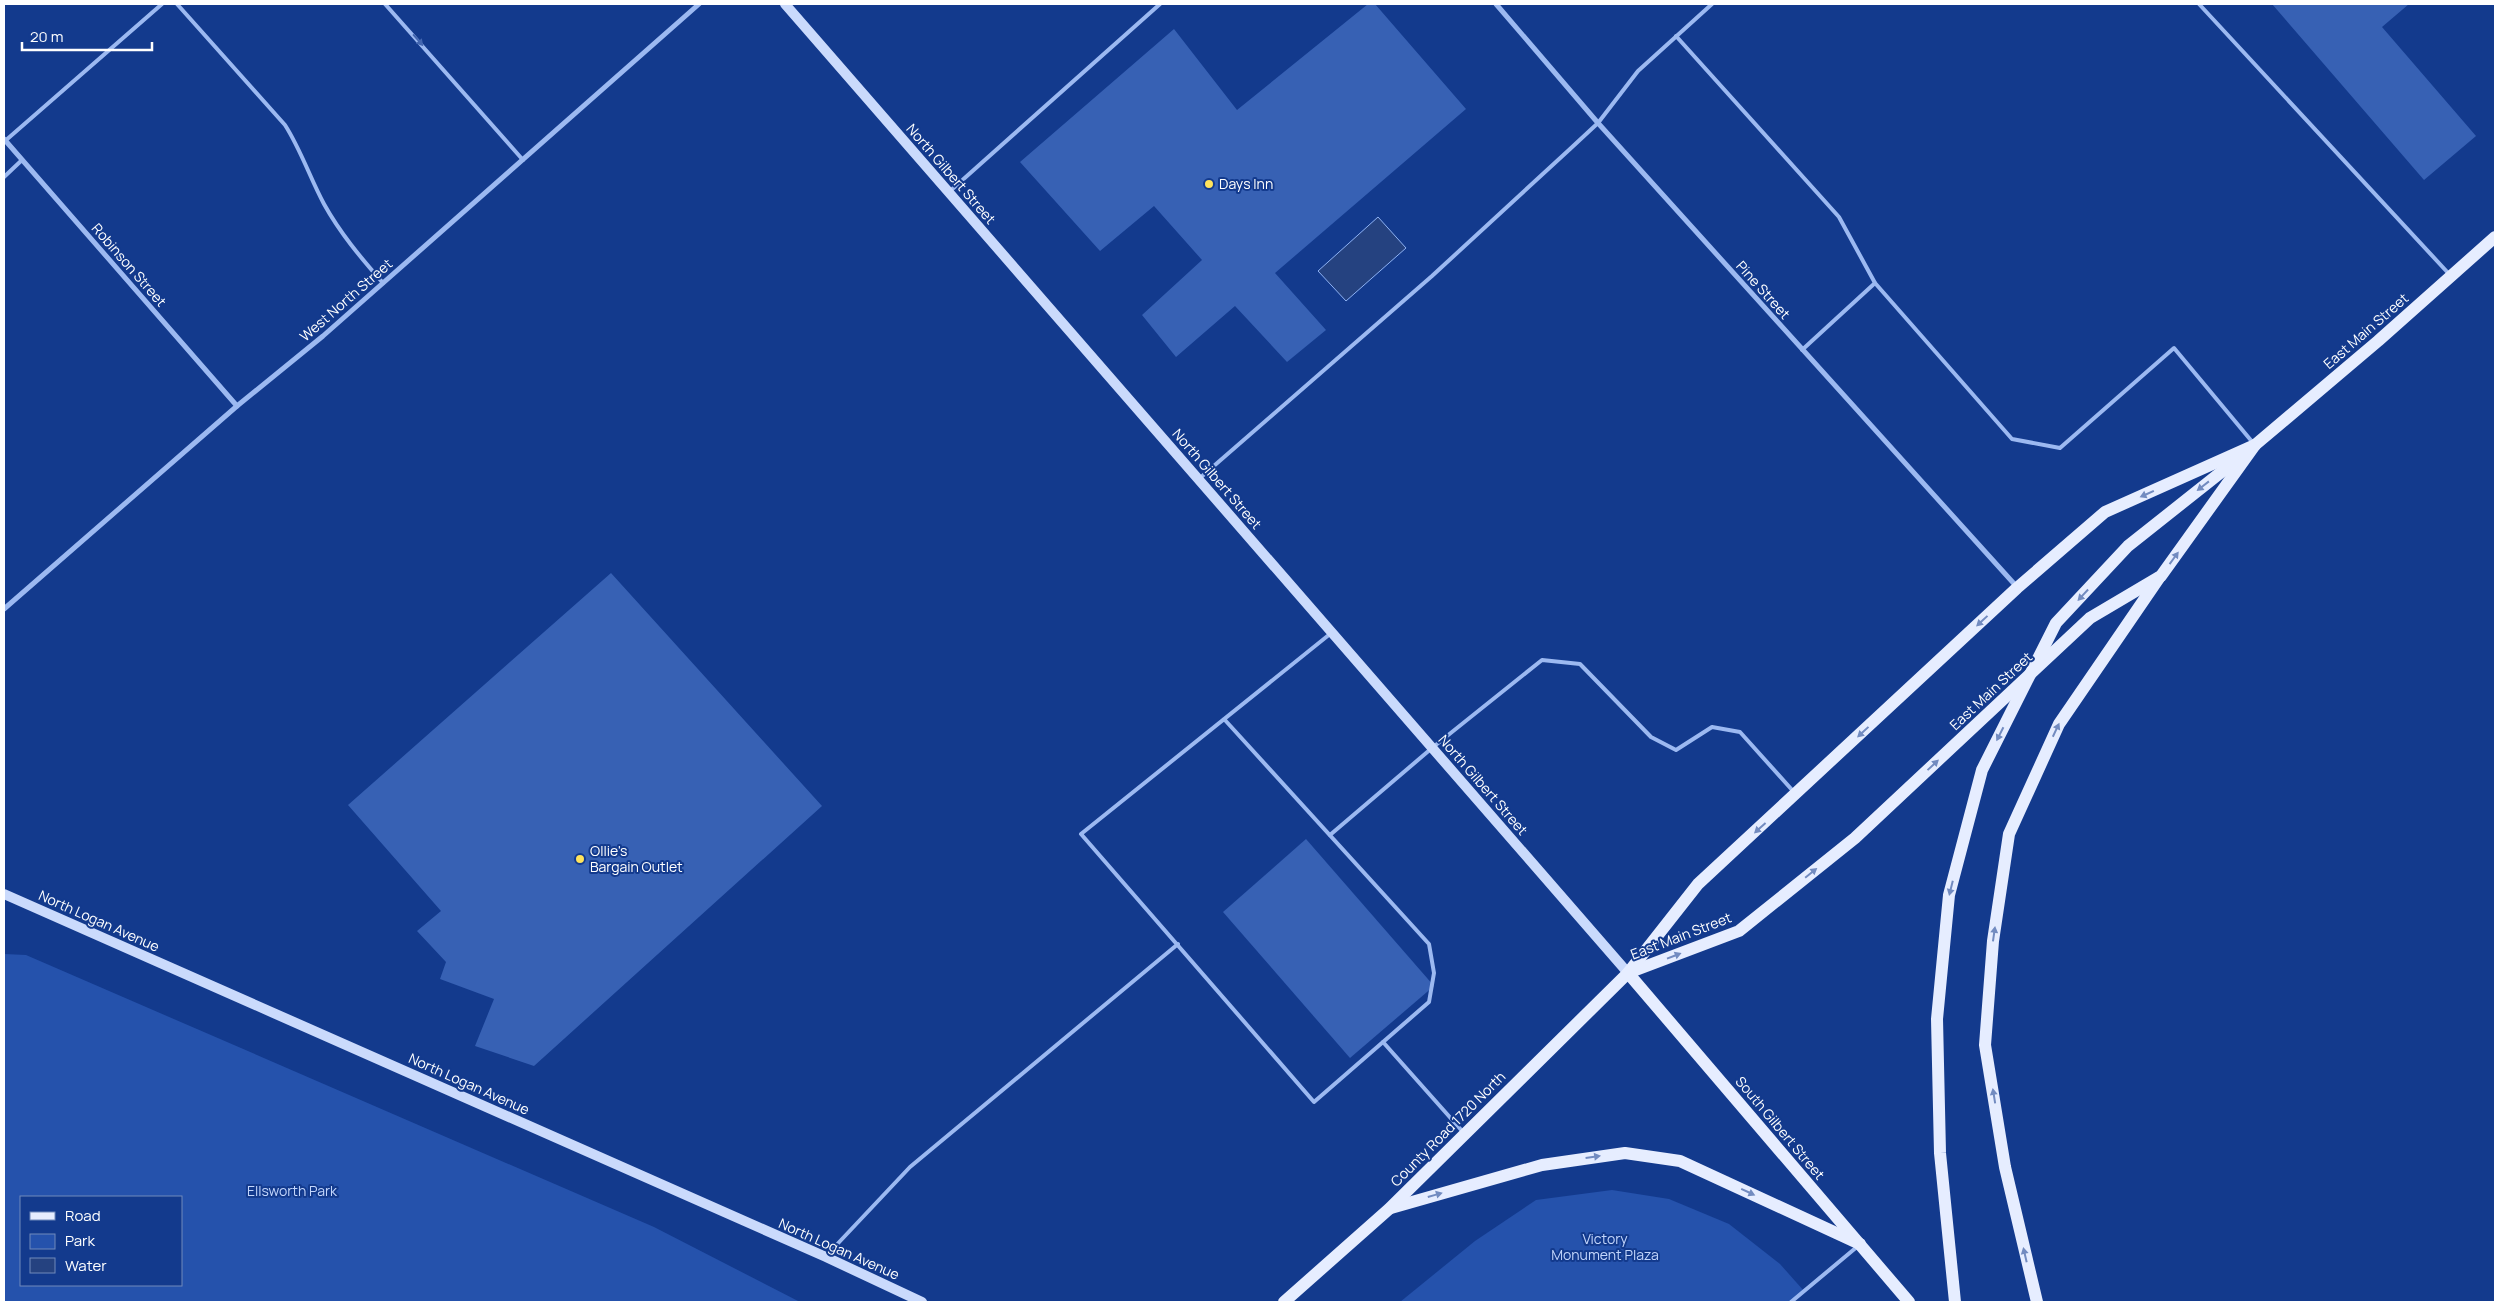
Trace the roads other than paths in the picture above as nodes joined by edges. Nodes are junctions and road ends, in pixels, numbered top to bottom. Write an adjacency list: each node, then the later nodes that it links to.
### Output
1 (162, 4): 12 (lane)
2 (177, 4): 19 (lane)
3 (386, 4): 14 (lane, one-way to 14)
4 (699, 4): 14 (street, West North Street)
5 (785, 4): 16 (main road, North Gilbert Street)
6 (1160, 4): 16 (lane)
7 (1496, 4): 11 (street, Pine Street)
8 (1712, 4): 10 (lane)
9 (2199, 4): 18 (lane)
10 (1676, 36): 11 (lane); 20 (lane)
11 (1598, 123): 21 (street, Pine Street); 24 (lane)
12 (5, 140): 13 (street, Robinson Street)
13 (22, 160): 15 (lane); 22 (street, Robinson Street)
14 (523, 160): 19 (street, West North Street)
15 (4, 177)
16 (948, 192): 24 (main road, North Gilbert Street)
17 (2495, 237): 18 (main road, East Main Street)
18 (2451, 276): 23 (main road, East Main Street)
19 (383, 283): 22 (street, West North Street)
20 (1875, 283): 21 (lane); 23 (lane)
21 (1802, 350): 26 (street, Pine Street)
22 (237, 406): 27 (street, West North Street)
23 (2255, 445): 25 (main road, East Main Street, one-way to 23); 26 (main road, East Main Street, one-way to 26); 29 (main road, one-way to 29)
24 (1198, 479): 28 (main road, North Gilbert Street)
25 (2161, 576): 29 (main road, East Main Street); 47 (main road, one-way to 25)
26 (2017, 588): 32 (main road, East Main Street, one-way to 32)
27 (4, 610)
28 (1332, 632): 30 (lane); 31 (main road, North Gilbert Street)
29 (2031, 674): 36 (main road, East Main Street, one-way to 29); 46 (main road, one-way to 46)
30 (1224, 719): 33 (lane); 35 (lane)
31 (1432, 748): 32 (lane); 33 (lane); 36 (main road, North Gilbert Street)
32 (1796, 795): 36 (main road, East Main Street, one-way to 36)
33 (1330, 834): 37 (lane)
34 (4, 894): 41 (main road, North Logan Avenue)
35 (1178, 944): 37 (lane); 41 (lane)
36 (1628, 973): 38 (main road, County Road 1720 North); 40 (main road, South Gilbert Street)
37 (1383, 1042): 38 (lane)
38 (1465, 1133): 39 (main road, County Road 1720 North)
39 (1389, 1209): 40 (main road, one-way to 40); 43 (main road, County Road 1720 North)
40 (1860, 1244): 44 (lane); 45 (main road, South Gilbert Street)
41 (826, 1257): 42 (main road, North Logan Avenue)
42 (922, 1302)
43 (1284, 1302)
44 (1791, 1302)
45 (1910, 1302)
46 (1955, 1302)
47 (2037, 1302)

